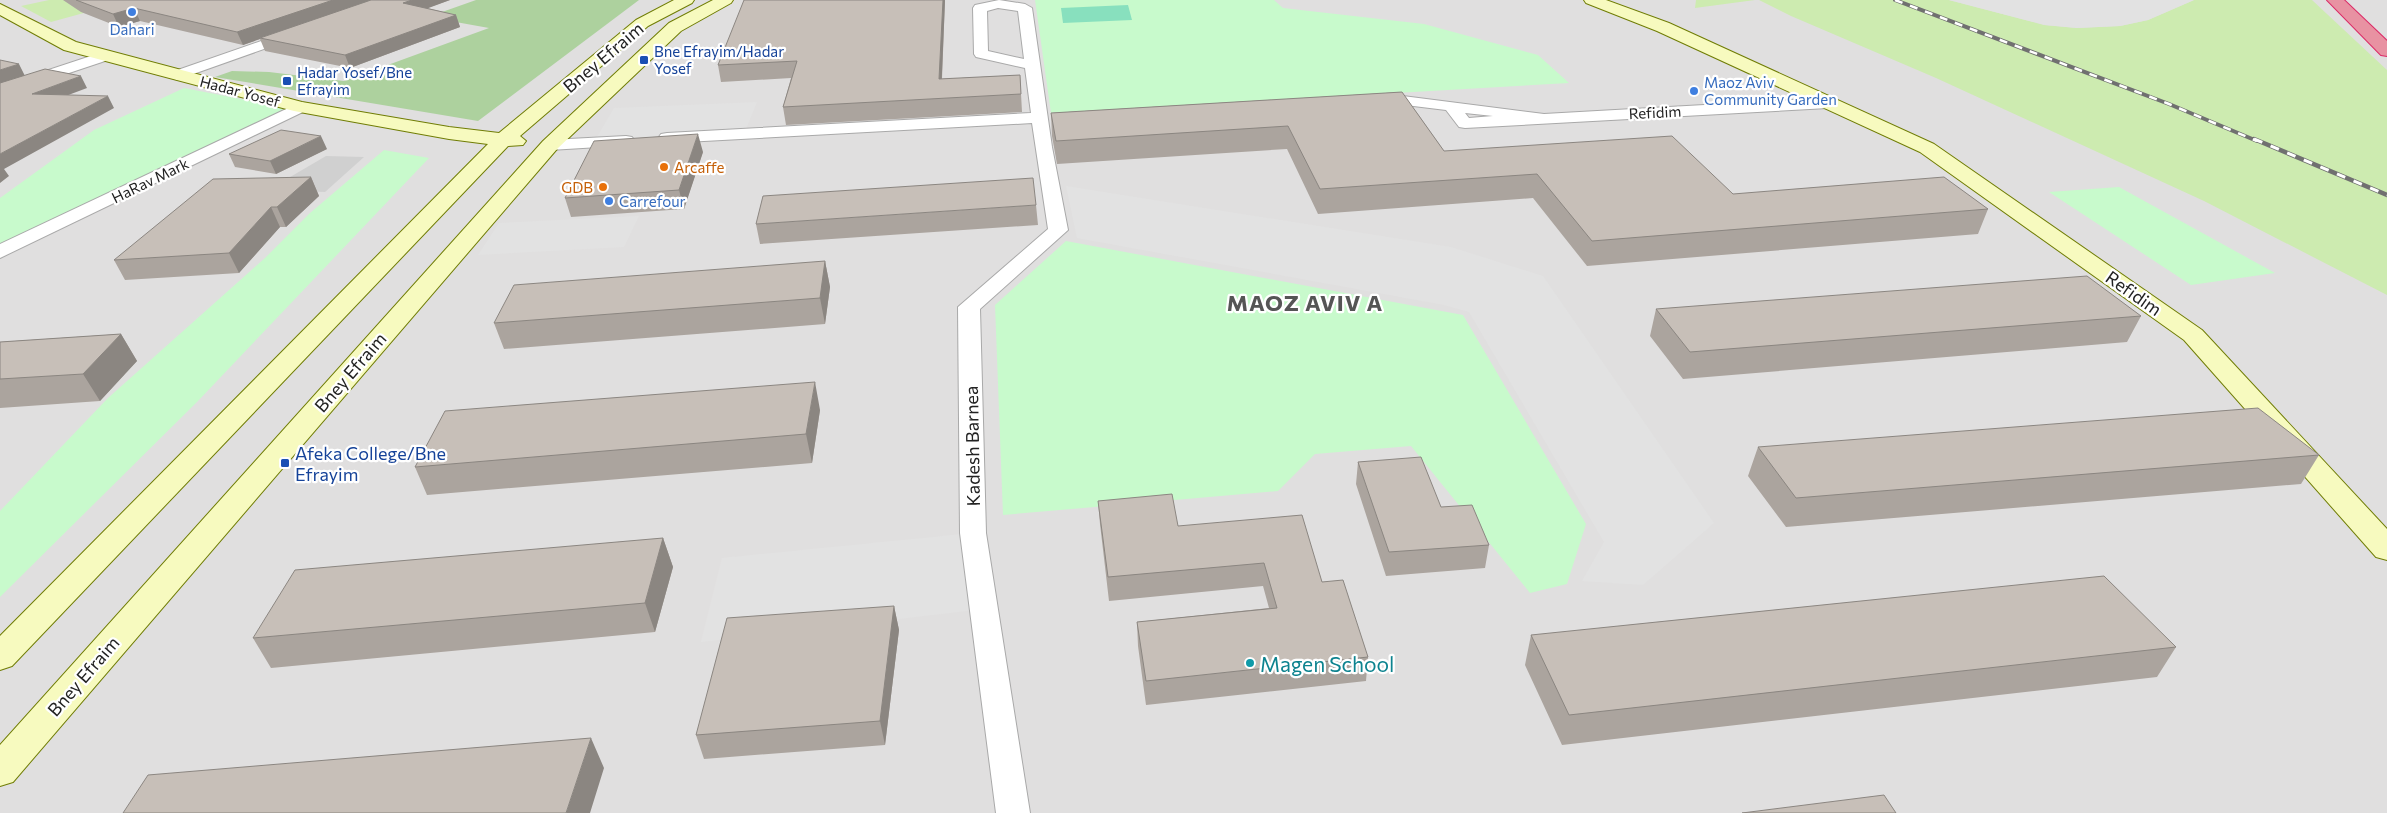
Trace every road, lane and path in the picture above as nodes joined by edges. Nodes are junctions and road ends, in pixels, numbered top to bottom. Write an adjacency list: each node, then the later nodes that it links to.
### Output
1 (686, 0): 15 (main road, Bney Efraim)
2 (725, 0): 19 (main road, Bney Efraim)
3 (1592, 0): 13 (main road, Refidim)
4 (2335, 0): 7 (highway)
5 (0, 9): 8 (main road, Hadar Yosef)
6 (309, 29): 10 (street)
7 (2387, 51)
8 (106, 56): 10 (main road, Hadar Yosef); 11 (street)
9 (1033, 65): 9 (street, Kadesh Barnea); 16 (street, Kadesh Barnea)
10 (177, 75): 14 (main road, Hadar Yosef)
11 (0, 91)
12 (1394, 100): 13 (street, Refidim)
13 (1828, 103): 21 (main road, Refidim)
14 (301, 108): 17 (main road, Hadar Yosef); 20 (street, HaRav Mark)
15 (534, 115): 17 (main road); 18 (main road, Bney Efraim)
16 (1039, 118): 19 (street); 24 (street, Kadesh Barnea)
17 (449, 133): 18 (main road, Hadar Yosef)
18 (503, 140): 19 (main road, Hadar Yosef); 22 (main road, Bney Efraim)
19 (550, 145): 23 (main road, Bney Efraim)
20 (0, 252)
21 (2387, 549)
22 (0, 657)
23 (0, 770)
24 (1013, 813)

